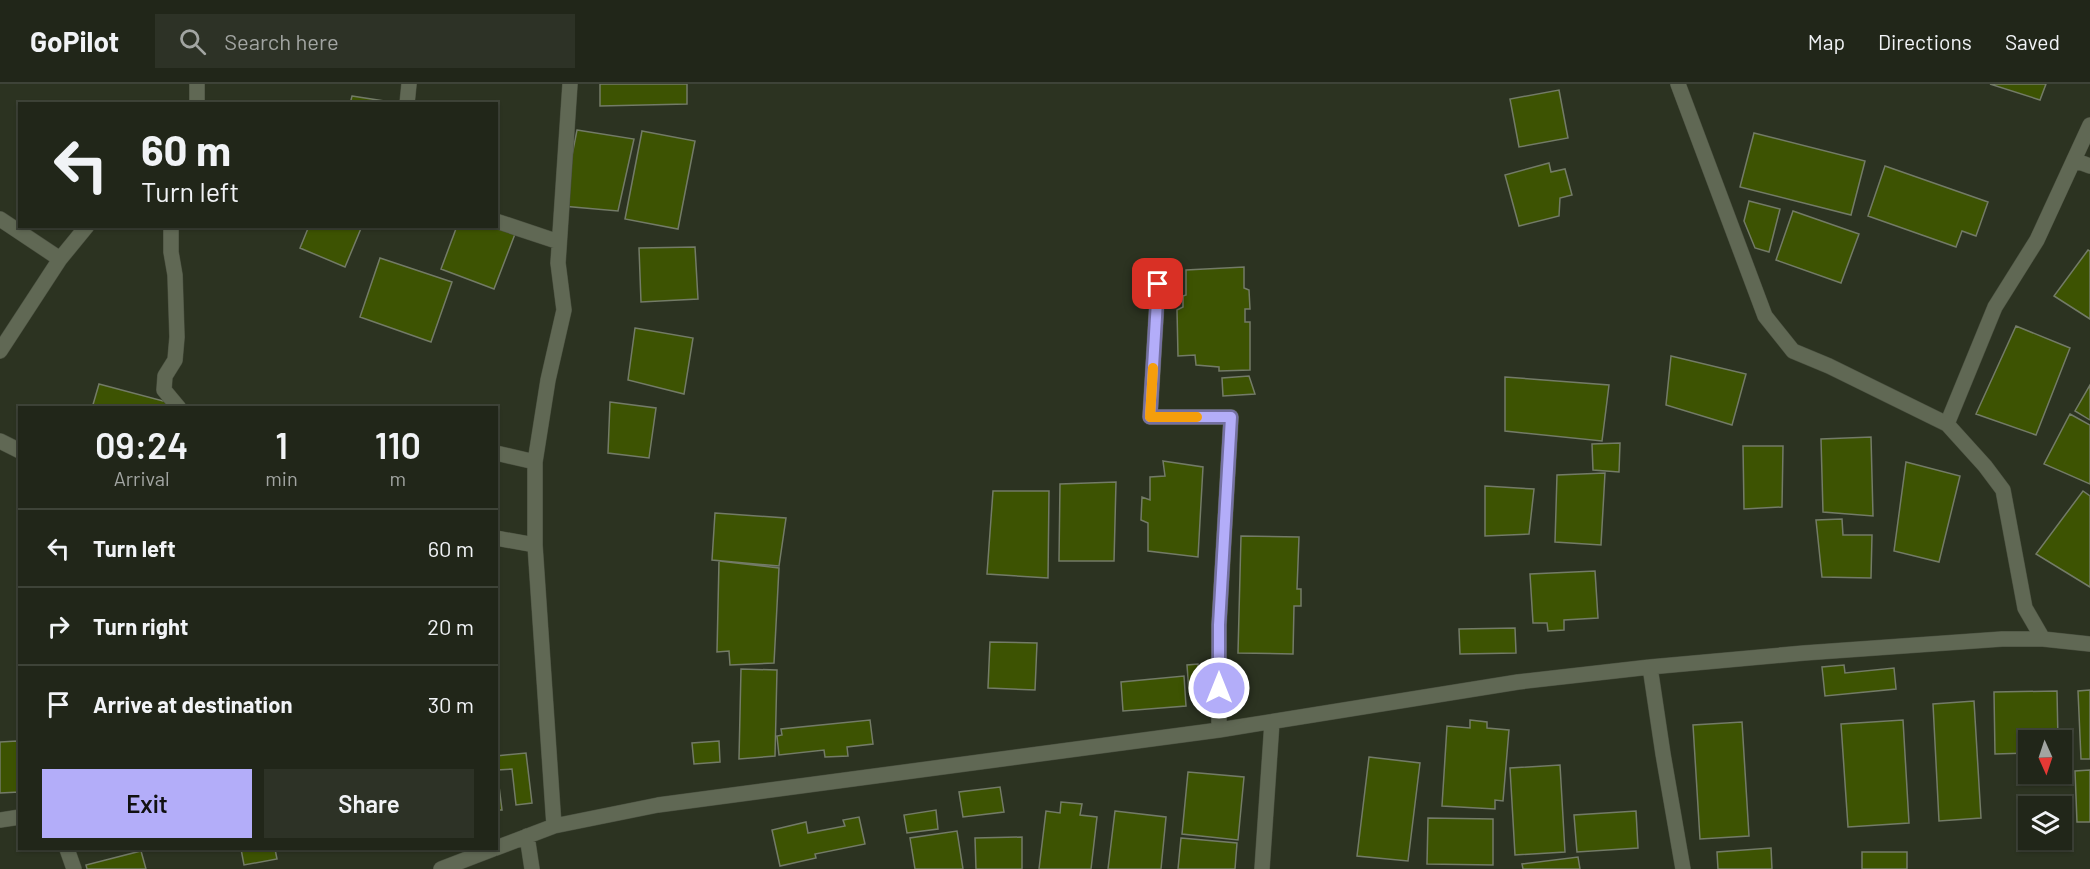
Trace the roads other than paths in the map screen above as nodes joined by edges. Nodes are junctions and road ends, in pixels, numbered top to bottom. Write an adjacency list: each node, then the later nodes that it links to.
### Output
1 (196, 84): 5 (street)
2 (409, 84): 6 (street)
3 (570, 84): 14 (street)
4 (1678, 84): 19 (street)
5 (197, 102)
6 (407, 102)
7 (2090, 125): 8 (street)
8 (2074, 159): 9 (street); 19 (street)
9 (2090, 166)
10 (0, 219): 15 (street)
11 (498, 222): 14 (street)
12 (85, 228): 15 (street)
13 (171, 228): 18 (street)
14 (559, 242): 23 (street)
15 (60, 258): 17 (street)
16 (1158, 284): 30 (street)
17 (0, 351)
18 (177, 406)
19 (1947, 424): 26 (street)
20 (0, 441): 21 (street)
21 (18, 451)
22 (498, 453): 23 (street)
23 (535, 462): 25 (street)
24 (498, 538): 25 (street)
25 (535, 545): 33 (street)
26 (2043, 639): 27 (street); 28 (street)
27 (2090, 644)
28 (1650, 667): 29 (street); 42 (street)
29 (1272, 722): 30 (street); 41 (street)
30 (1219, 730): 33 (street)
31 (18, 817): 32 (street)
32 (0, 820)
33 (554, 826): 34 (street)
34 (527, 836): 35 (street); 40 (street)
35 (498, 847)
36 (67, 850): 38 (street)
37 (490, 850): 39 (street)
38 (74, 869)
39 (441, 869)
40 (532, 869)
41 (1262, 869)
42 (1683, 869)

